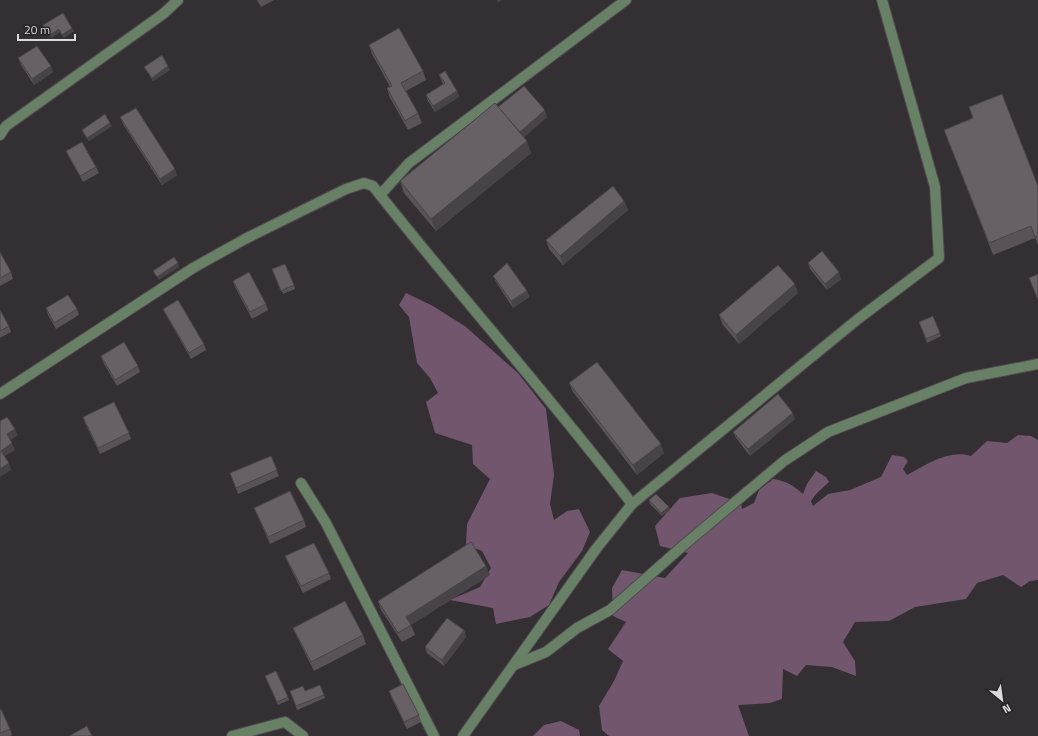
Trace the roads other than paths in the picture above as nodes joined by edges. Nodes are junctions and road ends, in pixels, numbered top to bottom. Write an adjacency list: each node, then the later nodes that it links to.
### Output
1 (178, 0): 4 (street)
2 (626, 0): 5 (street)
3 (882, 0): 9 (street)
4 (0, 135)
5 (380, 195): 7 (street); 9 (street)
6 (1038, 364): 10 (street)
7 (0, 394)
8 (301, 483): 13 (street)
9 (632, 504): 10 (street)
10 (514, 665): 14 (street)
11 (232, 736): 12 (street)
12 (303, 736)
13 (434, 736)
14 (463, 736)

